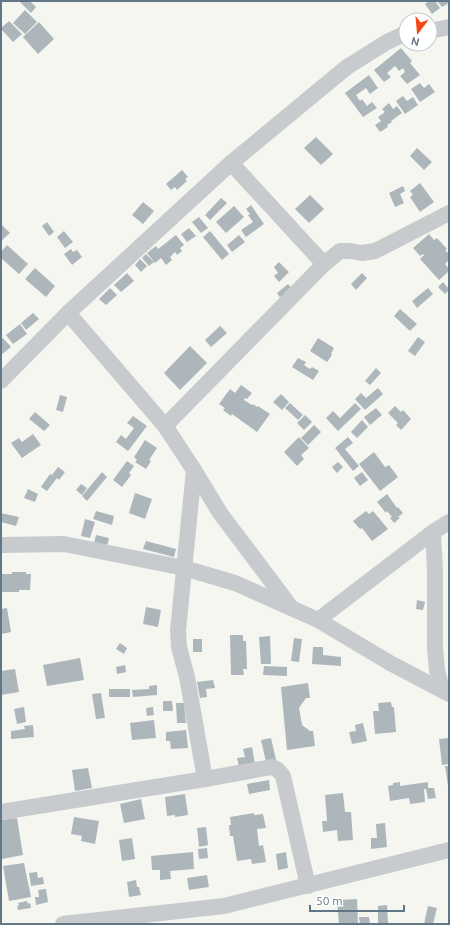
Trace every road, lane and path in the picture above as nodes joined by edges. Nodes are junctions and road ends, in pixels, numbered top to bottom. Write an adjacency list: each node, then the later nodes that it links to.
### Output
1 (449, 27): 2 (street)
2 (438, 29)
3 (398, 37): 4 (street)
4 (231, 163): 6 (street); 7 (street)
5 (449, 212): 6 (street)
6 (324, 264): 9 (street)
7 (68, 313): 8 (street); 9 (street)
8 (1, 381)
9 (165, 426): 10 (street)
10 (194, 470): 14 (street); 15 (street)
11 (449, 522): 12 (street)
12 (433, 532): 16 (street); 17 (street)
13 (1, 545): 14 (street)
14 (184, 568): 15 (street); 18 (street)
15 (292, 609): 16 (street)
16 (318, 620): 17 (street)
17 (446, 692)
18 (204, 779): 19 (street); 21 (street)
19 (1, 812)
20 (449, 850): 21 (street)
21 (308, 886): 22 (street)
22 (63, 924)

